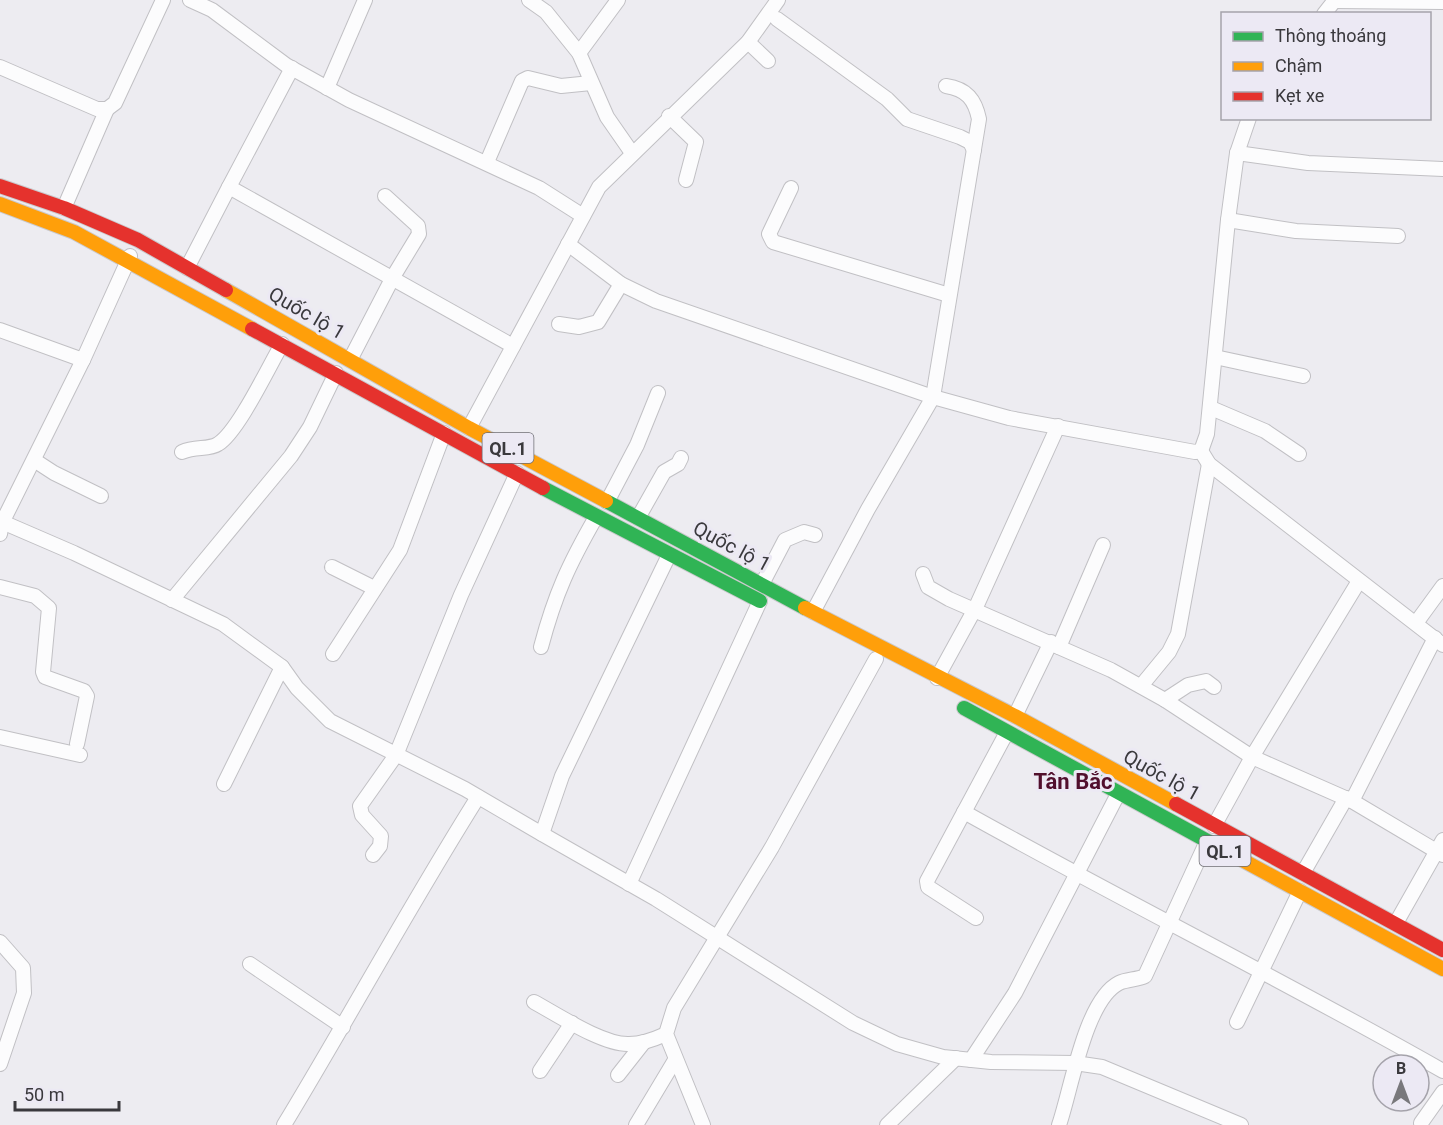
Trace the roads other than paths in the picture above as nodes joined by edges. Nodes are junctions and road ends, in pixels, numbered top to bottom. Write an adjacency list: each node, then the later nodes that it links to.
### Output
1 (163, 0): 18 (street)
2 (190, 0): 14 (street)
3 (365, 0): 17 (street)
4 (529, 0): 11 (street)
5 (618, 0): 11 (street)
6 (777, 0): 10 (street)
7 (1334, 1): 8 (street)
8 (1443, 2)
9 (777, 19): 21 (street)
10 (748, 42): 12 (street); 19 (street)
11 (579, 53): 15 (street)
12 (768, 62)
13 (0, 67): 18 (street)
14 (292, 68): 17 (street); 28 (street)
15 (591, 83): 22 (street); 24 (street)
16 (946, 86): 21 (street)
17 (327, 88): 24 (street)
18 (106, 109): 32 (street)
19 (669, 116): 22 (street); 26 (street)
20 (1248, 120): 23 (street)
21 (974, 150): 44 (street)
22 (632, 153): 33 (street)
23 (1237, 153): 25 (street); 34 (street)
24 (487, 162): 33 (street)
25 (1443, 170)
26 (686, 180)
27 (0, 186): 32 (highway, Quốc lộ 1 / QL.1)
28 (229, 187): 40 (street); 42 (street)
29 (791, 188): 44 (street)
30 (385, 196): 42 (street)
31 (0, 204): 39 (highway, Quốc lộ 1 / QL.1)
32 (64, 208): 36 (highway, Quốc lộ 1 / QL.1)
33 (583, 216): 37 (street)
34 (1228, 220): 35 (street); 49 (street)
35 (1398, 236)
36 (138, 240): 38 (highway, Quốc lộ 1 / QL.1); 39 (street)
37 (568, 244): 43 (street); 48 (street)
38 (152, 248): 40 (highway, Quốc lộ 1 / QL.1); 41 (highway)
39 (128, 261): 41 (highway, Quốc lộ 1 / QL.1); 50 (street)
40 (187, 268): 51 (highway, Quốc lộ 1 / QL.1)
41 (143, 269): 47 (highway, Quốc lộ 1 / QL.1)
42 (393, 277): 48 (street); 51 (street)
43 (621, 284): 45 (street); 55 (street)
44 (949, 295): 55 (street)
45 (559, 324)
46 (0, 330): 50 (street)
47 (282, 344): 52 (highway, Quốc lộ 1 / QL.1); 61 (street)
48 (513, 346): 58 (street)
49 (1215, 357): 53 (street); 56 (street)
50 (83, 360): 64 (street)
51 (350, 360): 58 (highway, Quốc lộ 1 / QL.1)
52 (336, 373): 59 (highway, Quốc lộ 1 / QL.1); 82 (street)
53 (1303, 376)
54 (658, 393): 68 (street)
55 (933, 397): 57 (street); 85 (street)
56 (1210, 408): 60 (street); 62 (street)
57 (1058, 426): 60 (street); 84 (street)
58 (469, 428): 68 (highway, Quốc lộ 1 / QL.1)
59 (444, 433): 66 (highway, Quốc lộ 1 / QL.1); 81 (street)
60 (1202, 451): 65 (street)
61 (182, 452)
62 (1299, 454)
63 (681, 458): 70 (street)
64 (34, 459): 67 (street); 71 (street)
65 (1209, 464): 77 (street); 94 (street)
66 (517, 473): 69 (highway, Quốc lộ 1 / QL.1); 101 (street)
67 (101, 496)
68 (607, 502): 70 (highway, Quốc lộ 1 / QL.1)
69 (596, 517): 74 (highway, Quốc lộ 1 / QL.1); 89 (street)
70 (638, 518): 78 (highway, Quốc lộ 1 / QL.1)
71 (1, 526): 82 (street)
72 (815, 535): 78 (street)
73 (1102, 545): 88 (street)
74 (669, 555): 83 (highway, Quốc lộ 1 / QL.1); 109 (street)
75 (332, 567): 81 (street)
76 (923, 574): 84 (street)
77 (1359, 581): 86 (street); 102 (street)
78 (762, 584): 85 (highway, Quốc lộ 1 / QL.1)
79 (1443, 586): 86 (street)
80 (0, 587): 100 (street)
81 (374, 588): 90 (street)
82 (172, 600): 92 (street)
83 (771, 606): 91 (highway, Quốc lộ 1 / QL.1); 115 (street)
84 (974, 610): 88 (street); 93 (street)
85 (813, 612): 93 (highway, Quốc lộ 1 / QL.1)
86 (1416, 623): 87 (street)
87 (1439, 641): 106 (street)
88 (1055, 644): 94 (street); 98 (street)
89 (541, 646)
90 (333, 654)
91 (876, 659): 93 (highway, Quốc lộ 1 / QL.1); 120 (street)
92 (282, 667): 101 (street); 103 (street)
93 (926, 683): 98 (highway, Quốc lộ 1 / QL.1)
94 (1141, 686): 97 (street)
95 (1214, 687): 97 (street)
96 (950, 700): 99 (highway, Quốc lộ 1 / QL.1)
97 (1165, 700): 102 (street)
98 (1015, 717): 108 (highway, Quốc lộ 1 / QL.1)
99 (1007, 732): 104 (highway, Quốc lộ 1 / QL.1); 107 (street)
100 (0, 737)
101 (396, 755): 105 (street); 112 (street)
102 (1252, 757): 106 (street); 108 (street)
103 (224, 784)
104 (1119, 794): 110 (highway, Quốc lộ 1 / QL.1); 114 (street)
105 (478, 797): 109 (street); 129 (street)
106 (1349, 799): 111 (street); 113 (street)
107 (964, 812): 114 (street); 117 (street)
108 (1214, 826): 113 (highway, Quốc lộ 1 / QL.1)
109 (542, 834): 115 (street)
110 (1207, 842): 116 (highway, Quốc lộ 1 / QL.1); 118 (street)
111 (1441, 849): 119 (street)
112 (373, 855)
113 (1303, 873): 119 (highway, Quốc lộ 1 / QL.1)
114 (1077, 875): 118 (street); 134 (street)
115 (629, 884): 120 (street)
116 (1300, 891): 124 (highway, Quốc lộ 1 / QL.1); 125 (street)
117 (976, 918)
118 (1167, 923): 125 (street); 135 (street)
119 (1396, 923): 122 (highway, Quốc lộ 1 / QL.1)
120 (715, 937): 130 (street); 132 (street)
121 (0, 942): 136 (street)
122 (1443, 950)
123 (250, 964): 129 (street)
124 (1443, 969)
125 (1260, 970): 128 (street); 138 (street)
126 (534, 1002): 127 (street)
127 (572, 1023): 131 (street); 137 (street)
128 (1237, 1023)
129 (343, 1027): 143 (street)
130 (666, 1034): 131 (street); 133 (street)
131 (644, 1042): 139 (street)
132 (956, 1058): 134 (street); 146 (street)
133 (675, 1060): 144 (street); 145 (street)
134 (971, 1060): 135 (street)
135 (1075, 1063): 141 (street); 147 (street)
136 (0, 1064)
137 (540, 1071)
138 (1443, 1071)
139 (618, 1075)
140 (1443, 1092): 142 (street)
141 (1216, 1120): 148 (street)
142 (1421, 1123)
143 (284, 1125)
144 (636, 1125)
145 (703, 1125)
146 (888, 1125)
147 (1059, 1125)
148 (1241, 1125)

